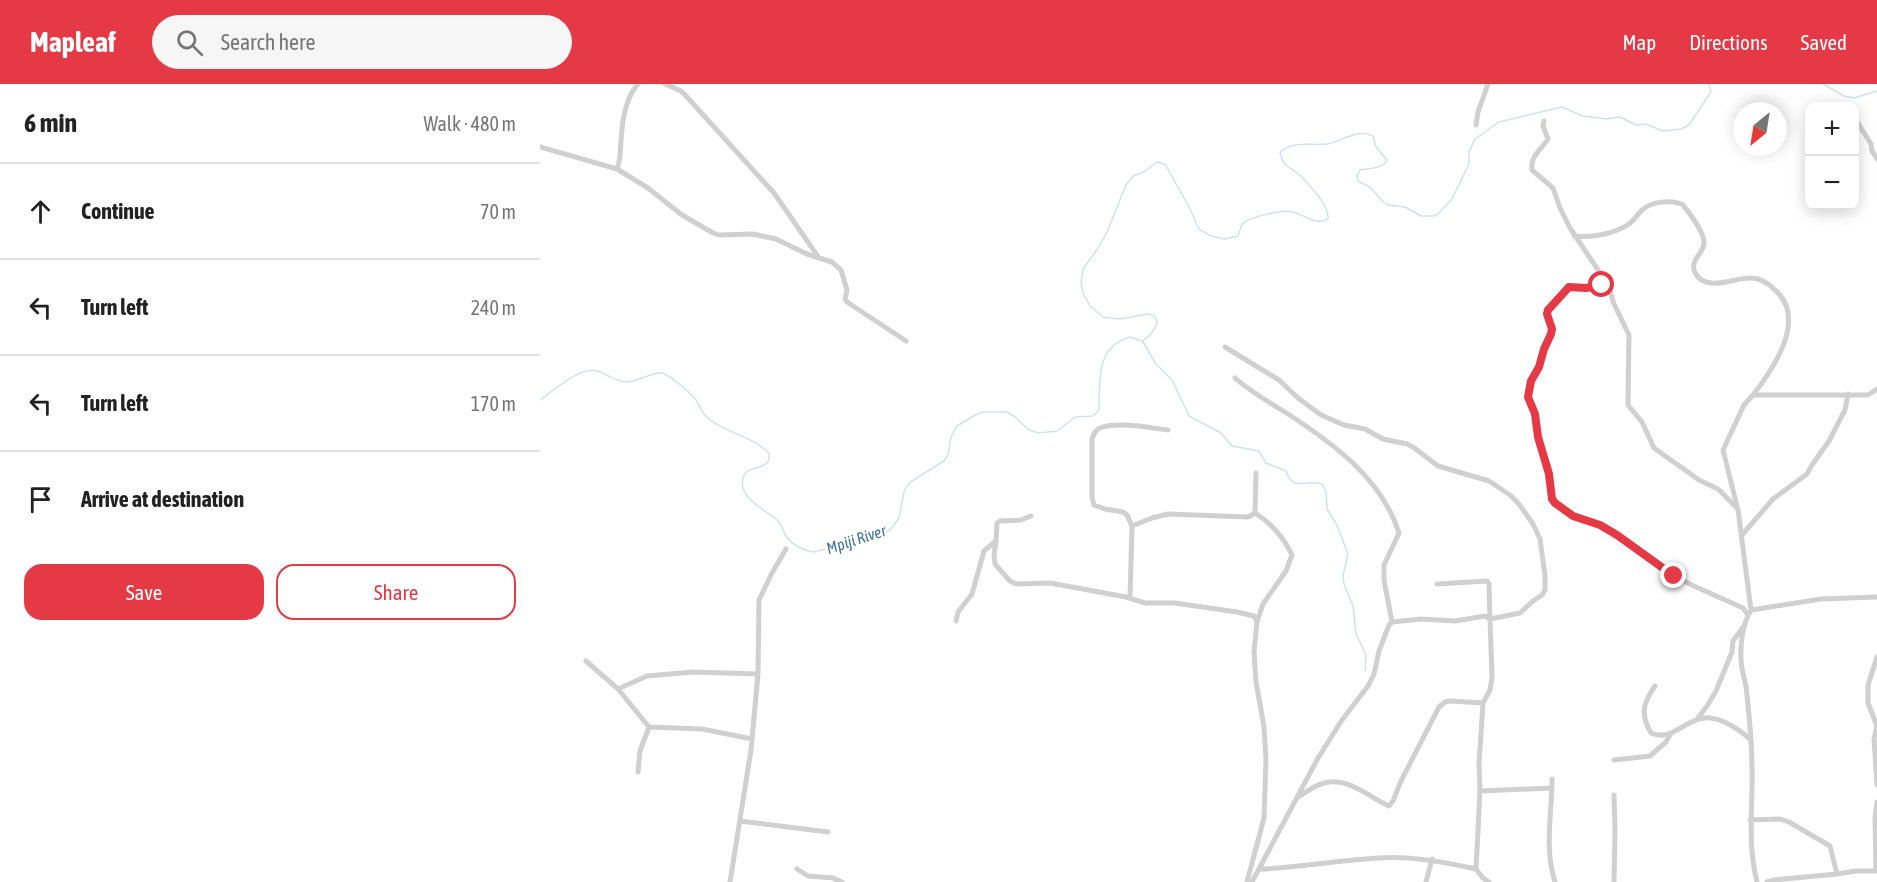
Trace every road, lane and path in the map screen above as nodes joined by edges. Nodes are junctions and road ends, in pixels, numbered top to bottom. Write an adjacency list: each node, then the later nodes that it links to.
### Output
1 (638, 84): 9 (street)
2 (665, 84): 11 (street)
3 (1488, 84): 5 (street)
4 (1544, 121): 10 (street)
5 (1476, 125)
6 (1859, 125): 8 (street)
7 (540, 147): 9 (street)
8 (1877, 159)
9 (618, 169): 11 (street)
10 (1575, 236): 12 (street); 18 (street)
11 (819, 258): 13 (street)
12 (1608, 285): 21 (street); 31 (street)
13 (906, 341)
14 (1225, 347): 32 (street)
15 (1235, 378): 35 (street)
16 (1877, 389): 17 (street)
17 (1848, 394): 18 (street); 25 (street)
18 (1754, 395): 21 (street)
19 (1168, 430): 24 (street)
20 (1256, 473): 22 (street)
21 (1738, 510): 25 (street)
22 (1255, 513): 24 (street); 34 (street)
23 (1031, 516): 26 (street)
24 (1132, 526): 30 (street)
25 (1742, 535): 31 (street)
26 (996, 541): 30 (street); 33 (street)
27 (786, 549): 39 (street)
28 (1437, 584): 32 (street)
29 (1877, 597): 31 (street)
30 (1130, 598): 34 (street)
31 (1750, 613): 36 (street)
32 (1490, 619): 35 (street); 42 (street)
33 (956, 621)
34 (1257, 622): 68 (street)
35 (1392, 622): 55 (street)
36 (1745, 625): 43 (street); 47 (street)
37 (1877, 657): 51 (street)
38 (586, 661): 41 (street)
39 (758, 674): 41 (street); 46 (street)
40 (1655, 686): 45 (street)
41 (618, 689): 44 (street)
42 (1483, 703): 53 (street); 55 (street)
43 (1697, 719): 45 (street); 47 (street)
44 (649, 728): 46 (street); 49 (street)
45 (1670, 735): 48 (street)
46 (752, 740): 58 (street)
47 (1751, 740): 57 (street)
48 (1614, 760)
49 (638, 772)
50 (1552, 779): 52 (street)
51 (1877, 785)
52 (1552, 788): 53 (street); 72 (street)
53 (1480, 791): 62 (street)
54 (1614, 795): 73 (street)
55 (1298, 797): 63 (street)
56 (1877, 802): 64 (street)
57 (1750, 820): 65 (street); 74 (street)
58 (740, 821): 59 (street); 66 (street)
59 (828, 832)
60 (1432, 860): 62 (street); 63 (street); 70 (street)
61 (798, 869): 67 (street)
62 (1476, 869): 71 (street)
63 (1259, 870): 69 (street)
64 (1876, 871): 65 (street)
65 (1837, 874): 75 (street)
66 (730, 882)
67 (842, 882)
68 (1247, 882)
69 (1252, 882)
70 (1426, 882)
71 (1489, 882)
72 (1556, 882)
73 (1614, 882)
74 (1757, 882)
75 (1767, 882)

